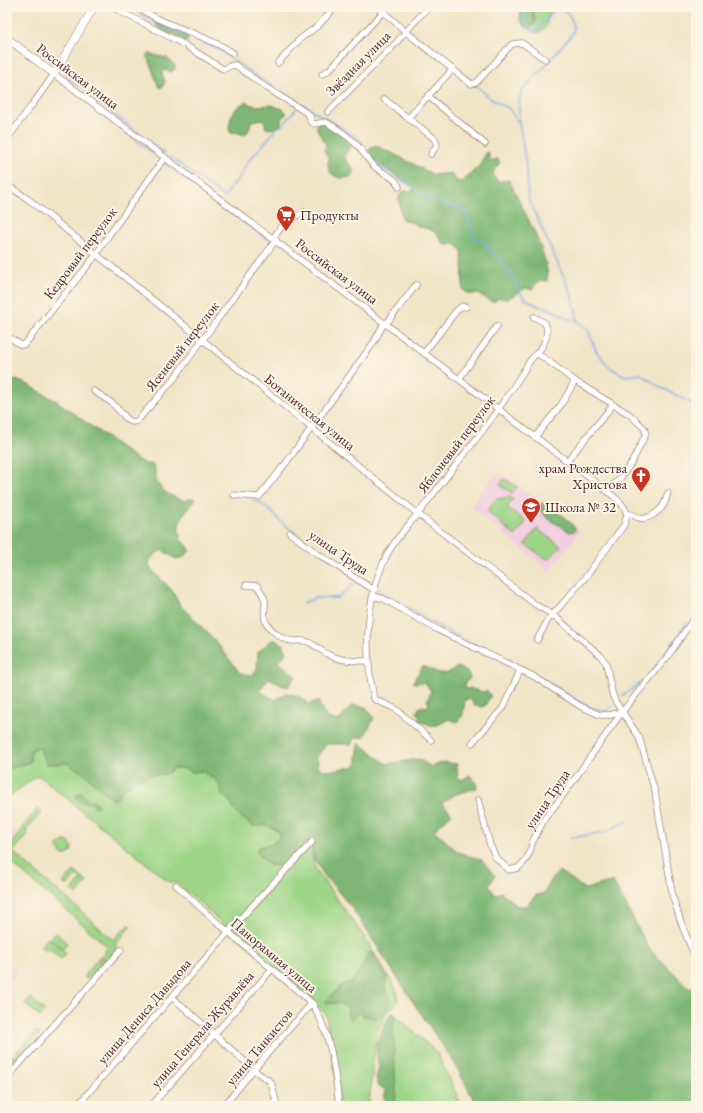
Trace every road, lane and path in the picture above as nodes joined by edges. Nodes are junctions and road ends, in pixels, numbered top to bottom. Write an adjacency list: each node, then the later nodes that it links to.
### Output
1 (94, 7): 13 (street)
2 (112, 7): 24 (street)
3 (138, 7): 9 (street)
4 (335, 7): 11 (street)
5 (428, 7): 7 (street, Звёздная улица)
6 (380, 9): 7 (street, Звёздная улица); 14 (street, Звёздная улица)
7 (406, 32): 12 (street, Звёздная улица); 17 (street, Звёздная улица)
8 (7, 38): 13 (street, Российская улица)
9 (233, 53)
10 (546, 59): 12 (street, Звёздная улица)
11 (278, 64)
12 (453, 69): 15 (street)
13 (54, 74): 19 (street); 22 (street, Российская улица)
14 (322, 74)
15 (428, 96): 18 (street); 20 (street)
16 (384, 99): 18 (street)
17 (328, 112)
18 (408, 118): 21 (street)
19 (7, 140)
20 (485, 144)
21 (431, 154)
22 (165, 158): 26 (street, Российская улица); 27 (street, Кедровый переулок)
23 (7, 184): 27 (street, Ботаническая улица)
24 (399, 187)
25 (303, 212): 26 (street, Ясеневый переулок)
26 (274, 239): 31 (street, Российская улица); 34 (street, Ясеневый переулок)
27 (96, 255): 33 (street, Кедровый переулок); 34 (street, Ботаническая улица)
28 (416, 285): 31 (street)
29 (466, 307): 35 (street)
30 (534, 317): 36 (street, Яблоневый переулок)
31 (385, 324): 35 (street, Российская улица); 42 (street)
32 (497, 326): 37 (street)
33 (7, 336)
34 (202, 341): 39 (street, Ясеневый переулок); 42 (street, Ботаническая улица)
35 (424, 353): 37 (street, Российская улица)
36 (537, 354): 38 (street); 41 (street, Яблоневый переулок)
37 (459, 379): 41 (street, Российская улица)
38 (575, 382): 40 (street); 43 (street)
39 (94, 391)
40 (613, 405): 44 (street); 45 (street)
41 (498, 408): 43 (street, Российская улица); 48 (street, Яблоневый переулок)
42 (312, 428): 47 (street); 48 (street, Ботаническая улица)
43 (535, 437): 44 (street, Российская улица)
44 (567, 461): 45 (street, Российская улица)
45 (607, 491): 49 (street, Российская улица)
46 (668, 493): 49 (street)
47 (234, 495)
48 (418, 514): 52 (street, Яблоневый переулок); 54 (street, Ботаническая улица)
49 (627, 514): 54 (street)
50 (290, 533): 52 (street, улица Труда)
51 (246, 585): 56 (street)
52 (374, 593): 56 (street, Яблоневый переулок); 57 (street, улица Труда)
53 (696, 615): 58 (street)
54 (553, 616): 55 (street); 58 (street, Ботаническая улица)
55 (537, 640)
56 (369, 661): 59 (street, Яблоневый переулок)
57 (520, 670): 58 (street, улица Труда); 60 (street)
58 (622, 712): 61 (street, улица Труда); 66 (street)
59 (431, 740)
60 (472, 743)
61 (478, 800)
62 (312, 842): 64 (street, улица Дениса Давыдова)
63 (176, 885): 64 (street, Панорамная улица)
64 (229, 932): 67 (street, Панорамная улица); 68 (street, улица Дениса Давыдова)
65 (121, 950): 72 (street)
66 (696, 959)
67 (272, 969): 69 (street, Панорамная улица); 70 (street, улица Генерала Журавлёва)
68 (172, 997): 70 (street); 73 (street, улица Дениса Давыдова)
69 (312, 1003): 71 (street, улица Танкистов); 77 (street, Панорамная улица)
70 (214, 1034): 71 (street); 74 (street, улица Генерала Журавлёва)
71 (254, 1069): 75 (street, улица Танкистов); 76 (street)
72 (8, 1075)
73 (77, 1106)
74 (151, 1106)
75 (224, 1106)
76 (277, 1106)
77 (339, 1106)

